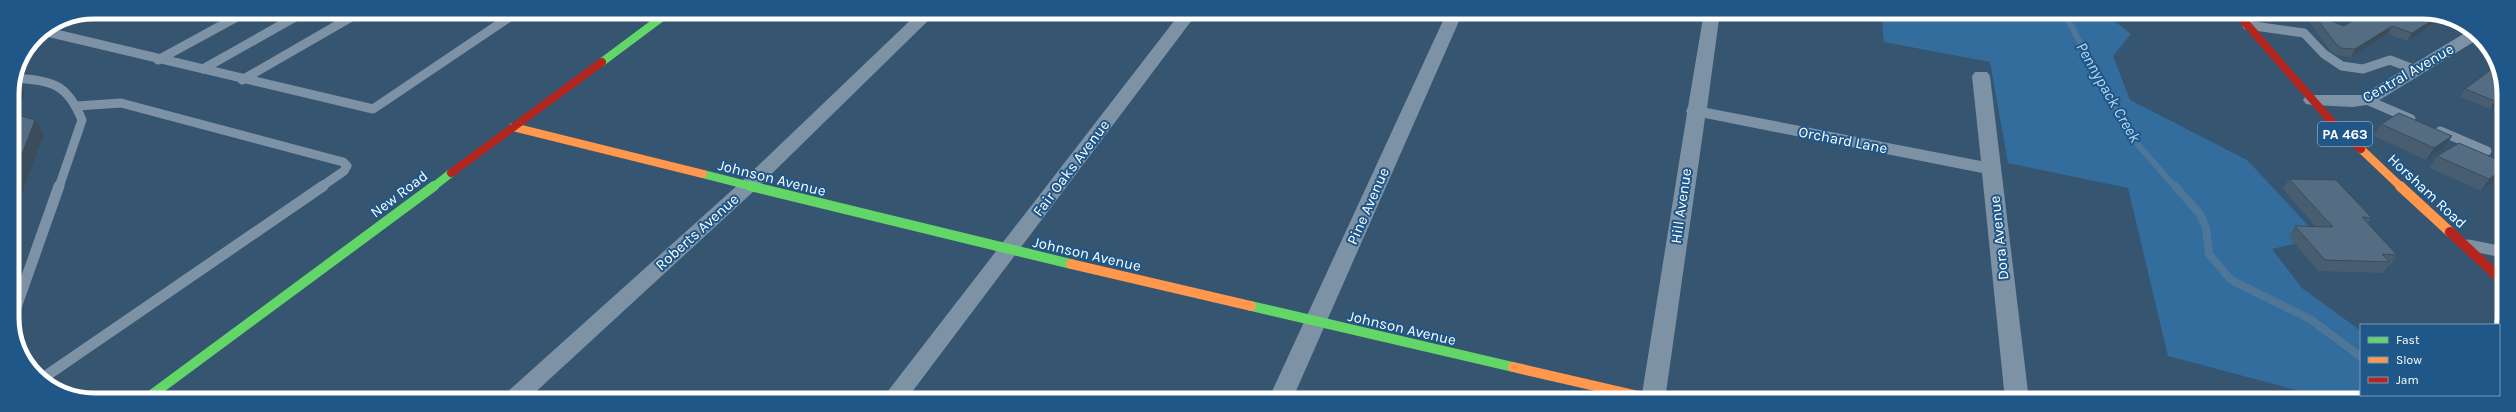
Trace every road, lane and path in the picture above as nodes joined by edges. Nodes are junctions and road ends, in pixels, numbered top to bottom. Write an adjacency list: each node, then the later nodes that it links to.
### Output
1 (233, 19): 14 (lane)
2 (292, 19): 15 (lane)
3 (348, 19): 19 (lane)
4 (507, 19): 19 (lane)
5 (660, 19): 24 (street, New Road)
6 (922, 19): 27 (street, Roberts Avenue)
7 (1185, 19): 29 (street, Fair Oaks Avenue)
8 (1452, 19): 33 (street, Pine Avenue)
9 (1711, 19): 23 (street, Hill Avenue)
10 (2242, 19): 11 (street, Horsham Road / PA 463)
11 (2247, 25): 16 (lane); 20 (street, Horsham Road / PA 463)
12 (50, 33): 14 (lane)
13 (2471, 37): 16 (street, Central Avenue)
14 (157, 60): 15 (lane)
15 (203, 69): 19 (lane)
16 (2416, 70): 21 (street, Central Avenue)
17 (1981, 76): 26 (street, Dora Avenue)
18 (20, 79): 22 (lane)
19 (242, 80)
20 (2312, 100): 21 (street, Central Avenue); 28 (street, Horsham Road / PA 463)
21 (2367, 100): 25 (lane)
22 (77, 106): 32 (lane); 34 (lane)
23 (1695, 111): 26 (street, Orchard Lane); 40 (street, Hill Avenue)
24 (513, 127): 27 (street, Johnson Avenue); 35 (street, New Road)
25 (2486, 151)
26 (1992, 169): 41 (street, Dora Avenue)
27 (747, 187): 29 (street, Johnson Avenue); 36 (street, Roberts Avenue)
28 (2464, 244): 30 (lane); 31 (street, Horsham Road / PA 463)
29 (1010, 250): 33 (street, Johnson Avenue); 37 (street, Fair Oaks Avenue)
30 (2497, 251)
31 (2497, 269)
32 (19, 299)
33 (1316, 322): 38 (street, Pine Avenue); 39 (street, Johnson Avenue)
34 (46, 376)
35 (154, 393)
36 (521, 393)
37 (898, 393)
38 (1283, 393)
39 (1624, 393)
40 (1655, 393)
41 (2016, 393)

